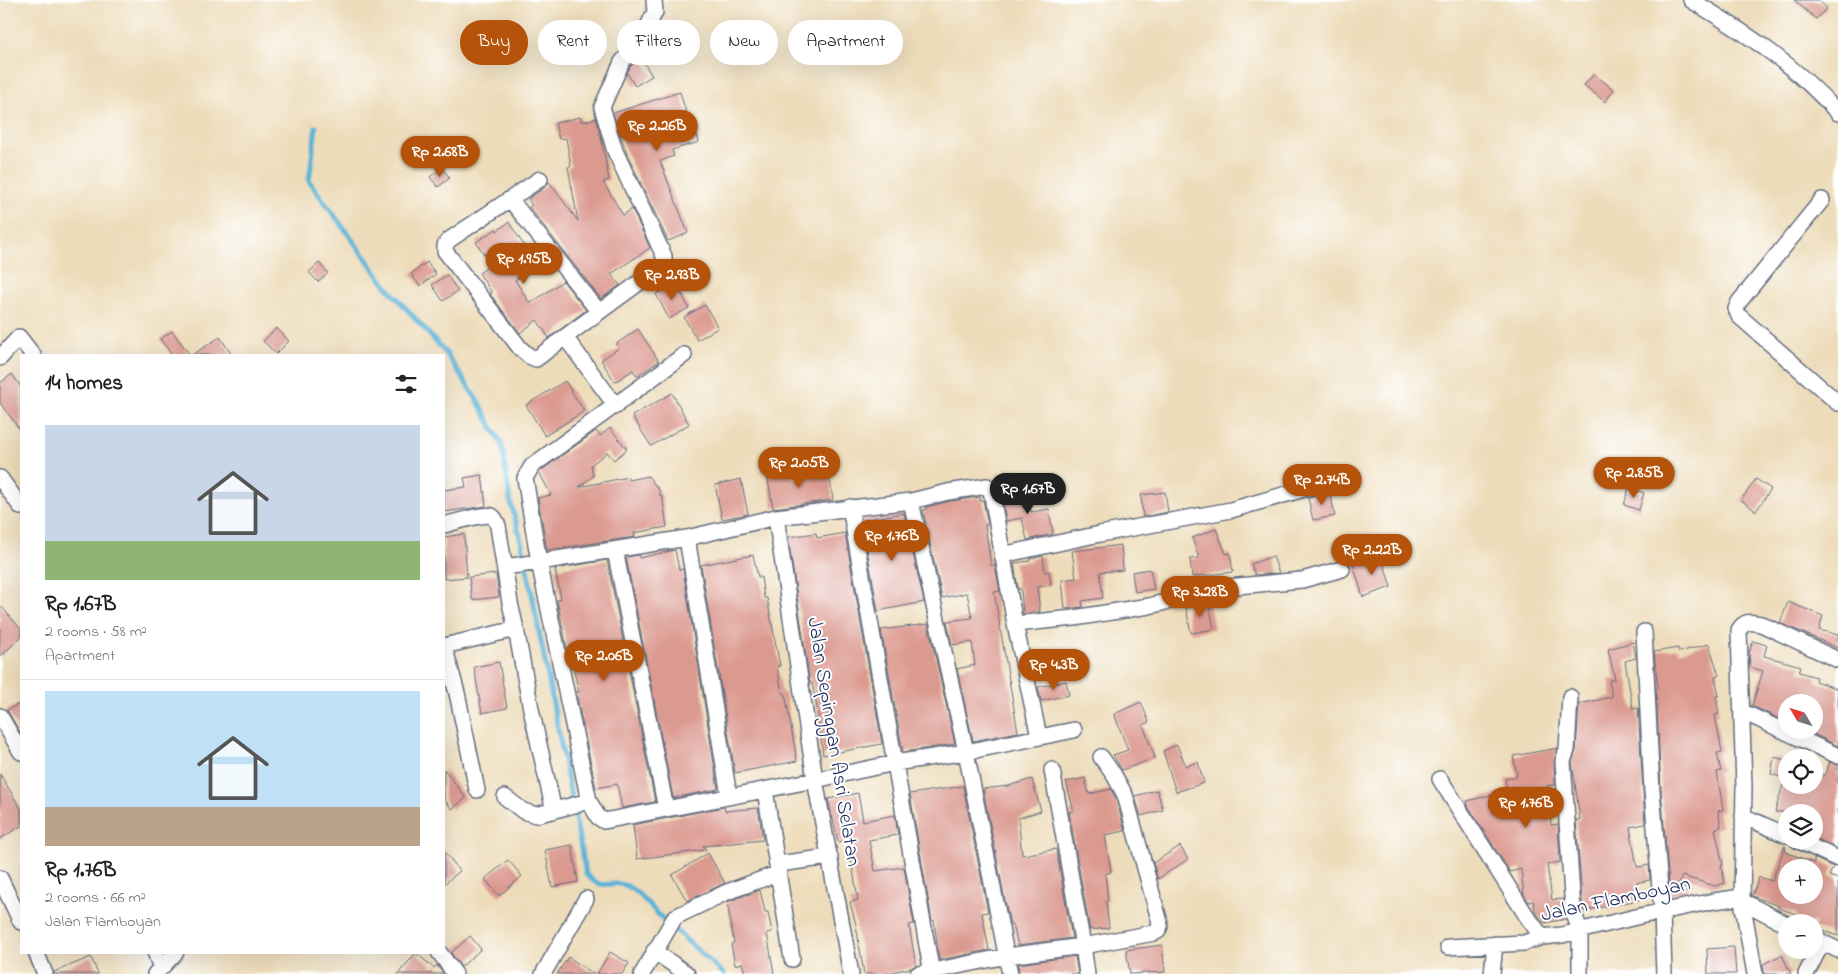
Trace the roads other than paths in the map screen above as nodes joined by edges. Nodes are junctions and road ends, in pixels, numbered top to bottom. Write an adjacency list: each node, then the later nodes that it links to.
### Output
1 (654, 0): 7 (street)
2 (1691, 0): 3 (street)
3 (1838, 113)
4 (540, 179): 5 (street)
5 (510, 198): 7 (street); 8 (street)
6 (1822, 200): 12 (street)
7 (599, 312): 8 (street)
8 (565, 337): 13 (street)
9 (32, 354): 11 (street)
10 (684, 355): 13 (street)
11 (0, 358)
12 (1838, 403)
13 (616, 406): 24 (street)
14 (0, 478): 17 (street)
15 (1318, 485): 23 (street)
16 (911, 501): 18 (street); 23 (street); 39 (street)
17 (20, 506)
18 (850, 508): 19 (street); 42 (street)
19 (776, 517): 21 (street); 45 (street, Jalan Sepinggan Asri Selatan)
20 (445, 525): 25 (street)
21 (687, 538): 22 (street); 49 (street)
22 (615, 550): 24 (street); 51 (street)
23 (1002, 555): 27 (street)
24 (538, 562): 25 (street); 50 (street)
25 (507, 567): 28 (street)
26 (1342, 569): 27 (street)
27 (1015, 624): 37 (street)
28 (516, 629): 30 (street); 52 (street)
29 (1644, 632): 62 (street)
30 (445, 646)
31 (445, 650): 46 (street)
32 (1838, 660): 34 (street)
33 (1570, 697): 65 (street)
34 (1743, 712): 40 (street); 53 (street)
35 (0, 716): 38 (street)
36 (1074, 730): 37 (street)
37 (1039, 737): 39 (street)
38 (20, 750)
39 (966, 752): 42 (street); 77 (street)
40 (1838, 756)
41 (1101, 757): 69 (street)
42 (894, 762): 45 (street); 81 (street)
43 (1052, 770): 69 (street)
44 (1440, 779): 66 (street)
45 (815, 780): 47 (street); 56 (street, Jalan Sepinggan Asri Selatan)
46 (478, 790)
47 (765, 790): 49 (street); 58 (street)
48 (505, 796): 52 (street)
49 (729, 796): 51 (street)
50 (589, 801): 51 (street); 52 (street)
51 (666, 809)
52 (554, 811)
53 (1743, 816): 54 (street); 61 (street)
54 (1778, 831)
55 (1818, 849): 57 (street)
56 (830, 858): 58 (street); 87 (street, Jalan Sepinggan Asri Selatan)
57 (1838, 858)
58 (778, 868): 71 (street); 78 (street)
59 (0, 878): 63 (street)
60 (586, 899): 84 (street)
61 (1742, 901): 62 (street, Jalan Flamboyan); 64 (street, Jalan Flamboyan); 93 (street)
62 (1662, 912): 65 (street, Jalan Flamboyan); 92 (street)
63 (20, 920)
64 (1778, 920)
65 (1580, 931): 66 (street, Jalan Flamboyan); 91 (street)
66 (1542, 937): 68 (street, Jalan Flamboyan)
67 (1823, 943): 72 (street)
68 (1495, 944): 70 (street, Jalan Flamboyan); 90 (street)
69 (1083, 946): 77 (street); 89 (street)
70 (1448, 947)
71 (654, 950): 85 (street); 86 (street)
72 (1838, 950)
73 (37, 954): 82 (street)
74 (155, 954): 80 (street)
75 (174, 954): 80 (street)
76 (440, 954): 83 (street)
77 (1007, 956): 81 (street); 88 (street)
78 (792, 959)
79 (1811, 959): 94 (street)
80 (158, 971)
81 (927, 973)
82 (45, 974)
83 (455, 974)
84 (543, 974)
85 (642, 974)
86 (687, 974)
87 (851, 974)
88 (1010, 974)
89 (1087, 974)
90 (1492, 974)
91 (1580, 974)
92 (1664, 974)
93 (1755, 974)
94 (1806, 974)

